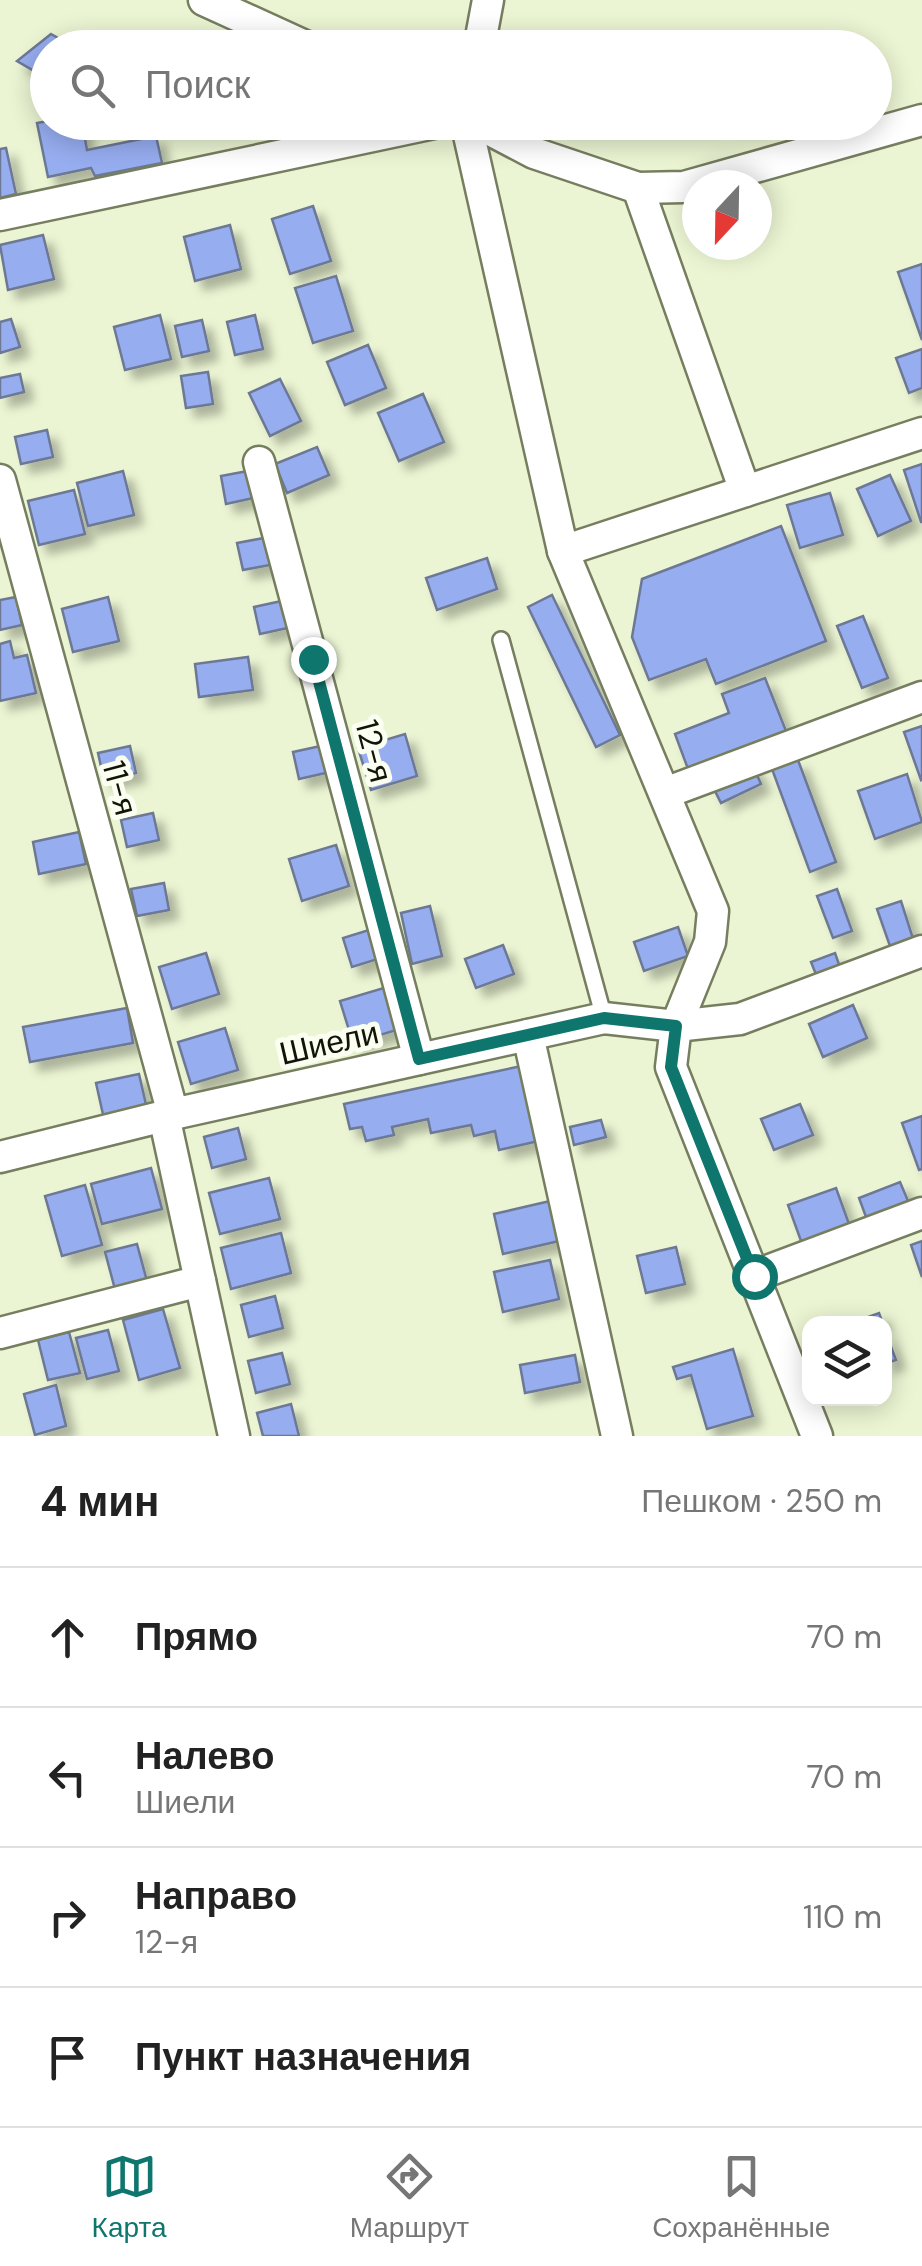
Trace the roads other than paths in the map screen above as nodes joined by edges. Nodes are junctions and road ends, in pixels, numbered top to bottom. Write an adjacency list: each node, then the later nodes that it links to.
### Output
1 (488, 0): 4 (street)
2 (213, 2): 3 (street)
3 (272, 30)
4 (482, 30)
5 (922, 120): 6 (street)
6 (892, 128)
7 (353, 140): 12 (street)
8 (470, 140): 17 (street)
9 (509, 140): 11 (street)
10 (850, 140): 11 (street)
11 (638, 188): 16 (street)
12 (0, 215)
13 (922, 433): 16 (street)
14 (258, 462): 25 (street, 12-я)
15 (0, 480): 26 (street, 11-я)
16 (745, 491): 17 (street)
17 (563, 551): 20 (street)
18 (501, 640): 22 (lane)
19 (922, 697): 20 (street)
20 (665, 793): 23 (street)
21 (922, 952): 23 (street, Шиели)
22 (604, 1018): 23 (street, Шиели); 24 (street, Шиели)
23 (676, 1026): 29 (street)
24 (528, 1034): 25 (street, Шиели); 33 (street)
25 (419, 1059): 26 (street, Шиели)
26 (169, 1115): 27 (street, Шиели); 30 (street, 11-я)
27 (0, 1157)
28 (922, 1214): 29 (street)
29 (754, 1276): 34 (street)
30 (200, 1280): 31 (street); 32 (street, 11-я)
31 (0, 1333)
32 (234, 1436)
33 (617, 1436)
34 (817, 1436)

